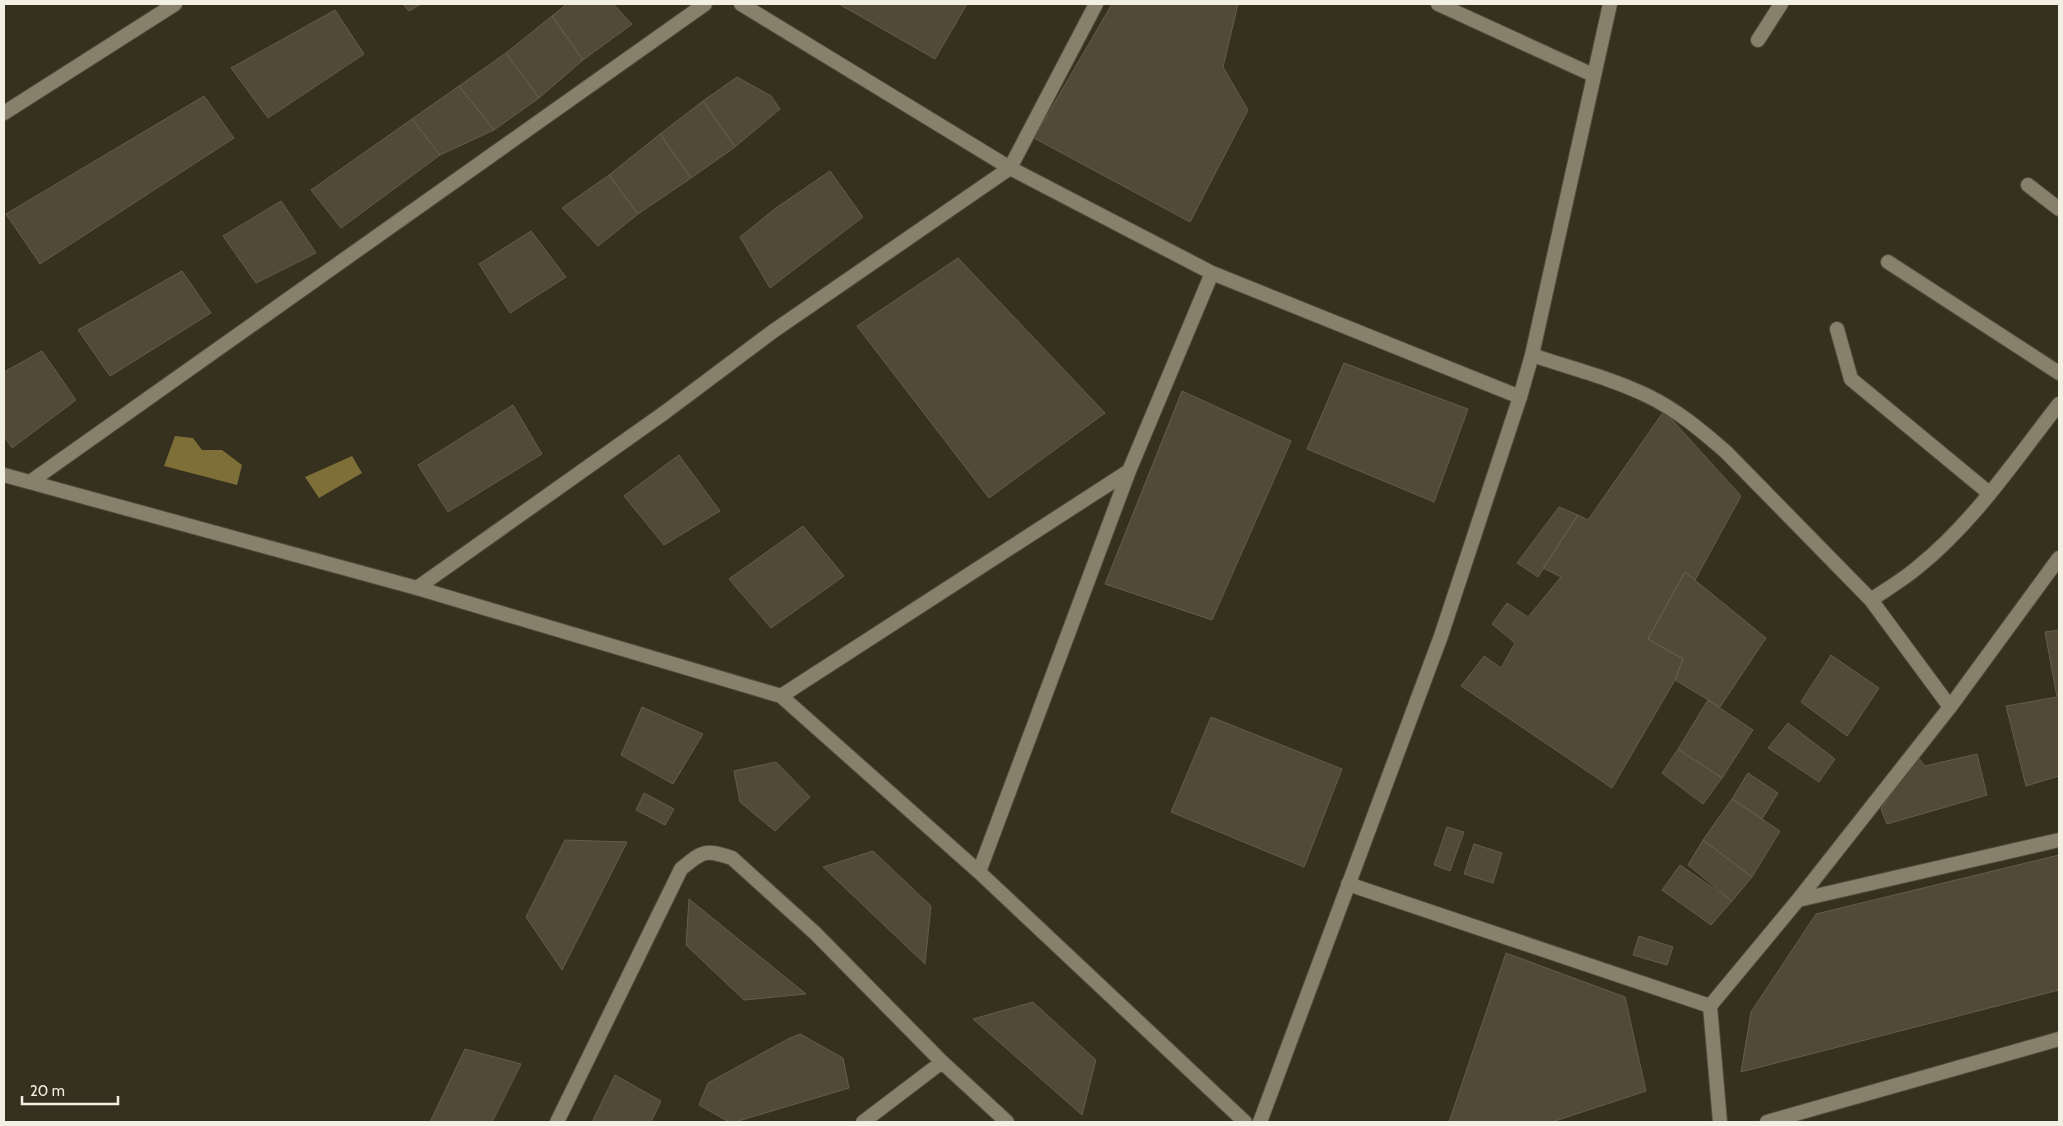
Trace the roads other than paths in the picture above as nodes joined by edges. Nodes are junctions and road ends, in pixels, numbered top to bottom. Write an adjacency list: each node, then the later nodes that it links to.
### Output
1 (175, 4): 10 (street)
2 (705, 4): 23 (street)
3 (741, 4): 11 (street)
4 (1096, 4): 11 (street)
5 (1438, 4): 9 (street)
6 (1610, 4): 9 (street)
7 (1780, 4): 8 (street)
8 (1758, 40)
9 (1593, 75): 17 (street)
10 (4, 113)
11 (1010, 168): 15 (street); 26 (street)
12 (2028, 185): 13 (street)
13 (2059, 209)
14 (1888, 262): 18 (street)
15 (1212, 273): 19 (street); 21 (street)
16 (1837, 329): 24 (street)
17 (1532, 355): 19 (street); 27 (street)
18 (2059, 373)
19 (1520, 397): 32 (street)
20 (2059, 404): 24 (street)
21 (1128, 470): 28 (street); 31 (street)
22 (4, 475): 23 (street)
23 (30, 482): 26 (street)
24 (1990, 493): 27 (street)
25 (2059, 558): 29 (street)
26 (417, 588): 28 (street)
27 (1871, 600): 29 (street)
28 (781, 696): 31 (street)
29 (1950, 707): 33 (street)
30 (2059, 840): 33 (street)
31 (979, 872): 40 (street)
32 (1348, 884): 34 (street); 41 (street)
33 (1798, 900): 34 (street)
34 (1710, 1006): 42 (street)
35 (2059, 1039): 43 (street)
36 (942, 1062): 37 (street); 38 (street); 39 (street)
37 (557, 1122)
38 (863, 1122)
39 (1007, 1122)
40 (1245, 1122)
41 (1260, 1122)
42 (1720, 1122)
43 (1767, 1122)

